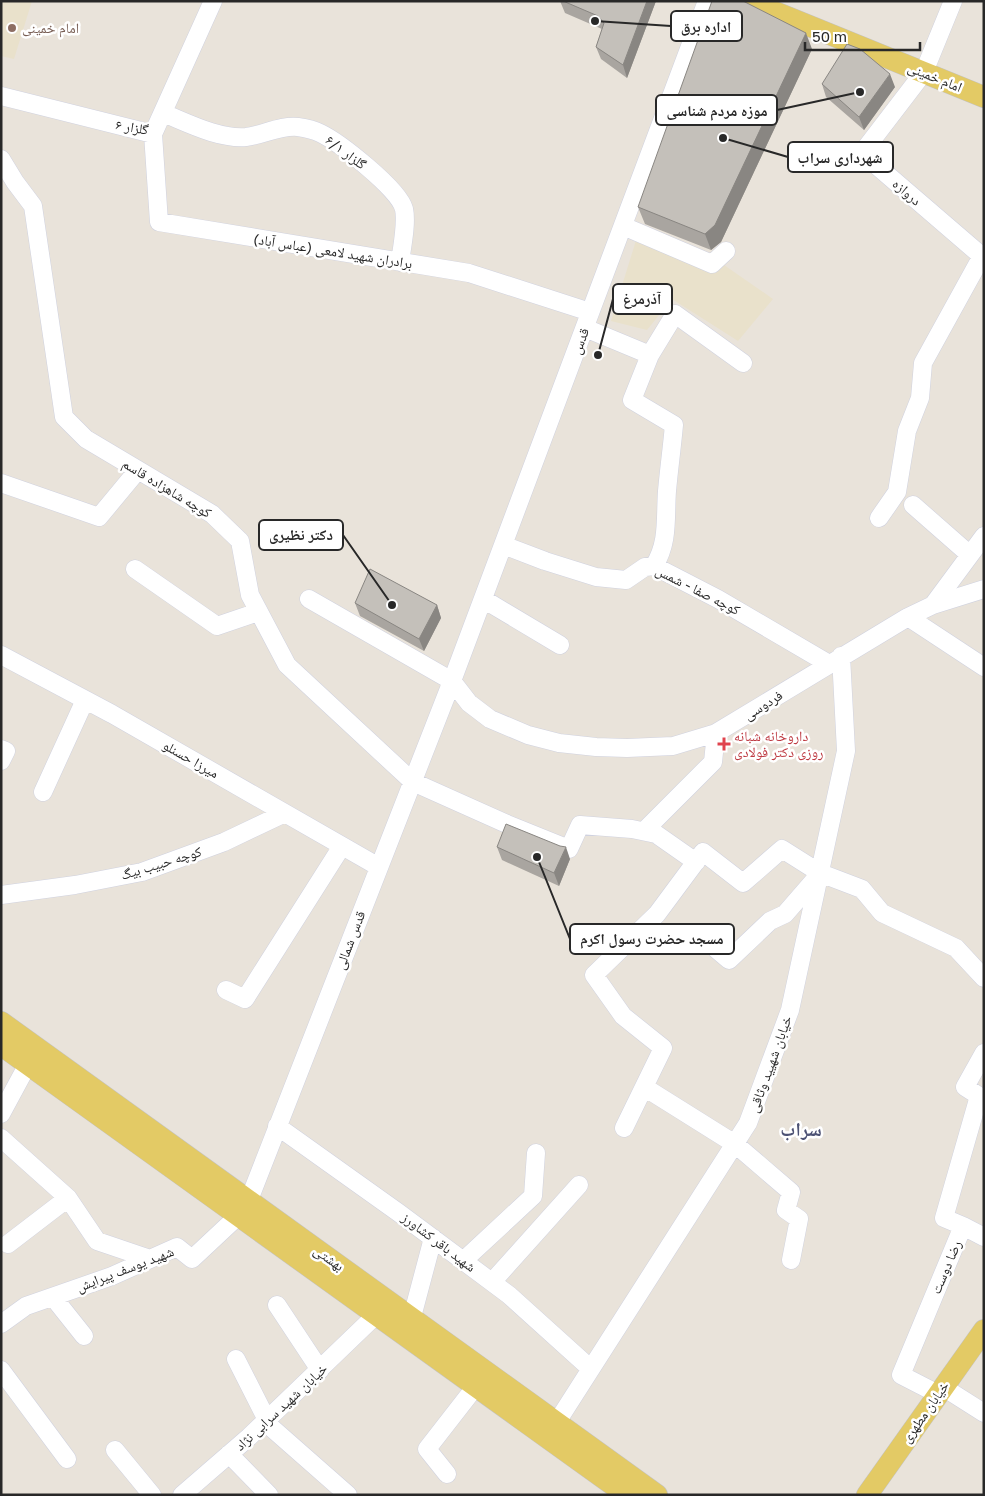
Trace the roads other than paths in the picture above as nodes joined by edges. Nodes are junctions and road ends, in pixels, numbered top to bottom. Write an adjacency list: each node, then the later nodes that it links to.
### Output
1 (213, 1): 8 (street, گلزار ۶)
2 (707, 1): 11 (street, قدس)
3 (748, 1): 5 (main road, امام خمینی)
4 (952, 1): 5 (street)
5 (924, 72): 7 (main road, امام خمینی); 13 (street, دروازه)
6 (1, 96): 9 (street, گلزار ۶)
7 (984, 97)
8 (163, 113): 9 (street, گلزار ۶); 14 (street, گلزار ۶/۱)
9 (153, 134): 14 (street, برادران شهید لامعی (عباس آباد))
10 (1, 159): 18 (street, کوچه شاهزاده قاسم)
11 (623, 226): 12 (street); 15 (street, قدس)
12 (726, 251)
13 (983, 257): 21 (street)
14 (400, 262): 15 (street, برادران شهید لامعی (عباس آباد))
15 (588, 320): 16 (street, برادران شهید لامعی (عباس آباد)); 23 (street, قدس)
16 (650, 354): 17 (street); 25 (street)
17 (743, 363)
18 (138, 470): 19 (street); 31 (street, کوچه شاهزاده قاسم)
19 (1, 483)
20 (913, 505): 24 (street)
21 (878, 518)
22 (984, 536): 24 (street)
23 (503, 545): 25 (street, کوچه صفا - شمس); 29 (street, قدس)
24 (970, 554): 30 (street)
25 (654, 566): 35 (street, کوچه صفا - شمس)
26 (134, 569): 31 (street)
27 (984, 589): 30 (street, فردوسی)
28 (309, 599): 37 (street)
29 (482, 599): 33 (street); 37 (street, قدس)
30 (932, 605): 32 (street, فردوسی)
31 (258, 612): 42 (street, کوچه شاهزاده قاسم)
32 (908, 617): 35 (street, فردوسی); 36 (street)
33 (560, 645)
34 (1, 655): 38 (street, میرزا حسنلو)
35 (835, 660): 39 (street, فردوسی); 49 (street, خیابان شهیید وثاقی)
36 (984, 667)
37 (452, 680): 39 (street, فردوسی); 42 (street, قدس شمالی)
38 (86, 700): 43 (street); 44 (street, میرزا حسنلو)
39 (716, 733): 45 (street)
40 (1, 749): 41 (street)
41 (1, 760)
42 (413, 782): 45 (street, کوچه شاهزاده قاسم); 48 (street, قدس شمالی)
43 (43, 792)
44 (285, 813): 46 (street, میرزا حسنلو); 50 (street, کوچه حبیب بیگ)
45 (644, 831): 47 (street)
46 (342, 846): 48 (street, میرزا حسنلو); 53 (street)
47 (696, 862): 49 (street); 58 (street)
48 (379, 867): 60 (street, قدس شمالی)
49 (820, 874): 51 (street); 52 (street); 63 (street, خیابان شهیید وثاقی)
50 (1, 895)
51 (716, 950)
52 (984, 978)
53 (226, 990)
54 (1, 1022): 67 (main road, بهشتی)
55 (1, 1045): 57 (main road, بهشتی)
56 (984, 1053): 68 (street, رضا دوست)
57 (28, 1064): 59 (street); 67 (main road, بهشتی)
58 (644, 1087): 61 (street); 63 (street)
59 (1, 1114)
60 (277, 1126): 67 (street, قدس شمالی); 70 (street, شهید باقر کشاورز)
61 (624, 1128)
62 (1, 1138): 66 (street)
63 (735, 1144): 73 (street); 84 (street, خیابان شهیید وثاقی)
64 (536, 1153): 74 (street)
65 (579, 1185): 75 (street)
66 (68, 1198): 71 (street); 72 (street)
67 (243, 1208): 72 (street, شهید یوسف پیرایش); 78 (main road, بهشتی); 79 (main road, بهشتی)
68 (963, 1226): 69 (street); 88 (street, رضا دوست)
69 (984, 1237)
70 (433, 1238): 74 (street, شهید باقر کشاورز); 79 (street)
71 (8, 1244)
72 (150, 1259): 76 (street, شهید یوسف پیرایش)
73 (791, 1260)
74 (464, 1261): 75 (street, شهید باقر کشاورز)
75 (492, 1282): 84 (street, شهید باقر کشاورز)
76 (52, 1297): 80 (street, شهید یوسف پیرایش); 82 (street)
77 (278, 1305): 86 (street)
78 (376, 1315): 86 (street, خیابان شهید سرابی نژاد); 87 (main road, بهشتی)
79 (412, 1317): 91 (main road, بهشتی)
80 (1, 1324)
81 (984, 1330): 88 (main road, خیابان مطهری)
82 (84, 1336)
83 (236, 1359): 90 (street)
84 (592, 1369): 91 (street, خیابان شهیید وثاقی)
85 (1, 1370): 94 (street)
86 (320, 1370): 90 (street, خیابان شهید سرابی نژاد)
87 (476, 1386): 95 (street); 100 (main road, بهشتی)
88 (941, 1390): 89 (street); 102 (main road, خیابان مطهری)
89 (984, 1413)
90 (266, 1421): 93 (street, خیابان شهید سرابی نژاد); 99 (street)
91 (558, 1422): 101 (main road, بهشتی)
92 (115, 1450): 96 (street)
93 (229, 1454): 97 (street, خیابان شهید سرابی نژاد); 98 (street)
94 (67, 1459)
95 (448, 1474)
96 (152, 1495)
97 (182, 1495)
98 (269, 1495)
99 (348, 1495)
100 (627, 1495)
101 (657, 1495)
102 (867, 1495)

